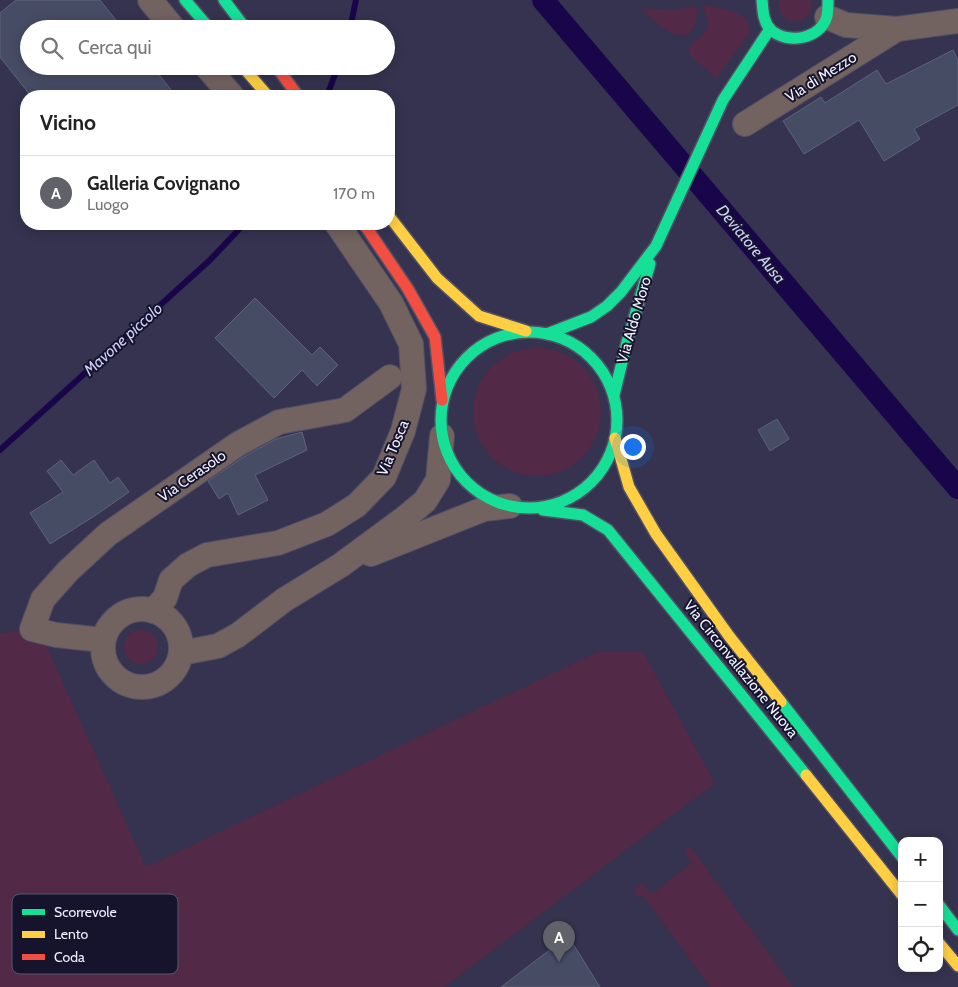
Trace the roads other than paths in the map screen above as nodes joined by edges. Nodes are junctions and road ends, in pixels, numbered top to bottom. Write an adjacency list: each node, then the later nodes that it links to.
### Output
1 (150, 0): 6 (street)
2 (185, 0): 7 (main road)
3 (224, 0): 8 (main road)
4 (759, 0): 10 (main road)
5 (827, 9): 10 (main road); 11 (street, Via di Mezzo)
6 (167, 20)
7 (202, 20)
8 (239, 20)
9 (958, 21): 11 (street, Via di Mezzo)
10 (770, 29): 22 (main road)
11 (897, 29): 18 (street, Via di Mezzo)
12 (214, 75): 15 (street)
13 (250, 75): 16 (main road)
14 (282, 75): 17 (main road)
15 (227, 90)
16 (263, 90)
17 (293, 90)
18 (745, 124)
19 (395, 224): 23 (main road)
20 (341, 230): 32 (street, Via Tosca)
21 (368, 230): 27 (main road)
22 (656, 246): 24 (main road); 26 (main road, Via Aldo Moro)
23 (530, 332): 24 (main road); 27 (main road)
24 (547, 334): 26 (main road)
25 (390, 376): 33 (street, Via Cerasolo)
26 (614, 395): 29 (main road)
27 (442, 402): 28 (main road)
28 (442, 436): 30 (main road); 31 (street)
29 (615, 438): 30 (main road); 35 (main road, Via Circonvallazione Nuova)
30 (519, 507): 31 (street); 36 (main road, Via Circonvallazione Nuova)
31 (341, 565): 34 (street)
32 (153, 611): 33 (street); 34 (street)
33 (104, 640): 34 (street)
34 (181, 653)
35 (898, 852)
36 (898, 890)
37 (943, 911): 38 (main road)
38 (958, 930)
39 (943, 948): 40 (main road)
40 (958, 966)

